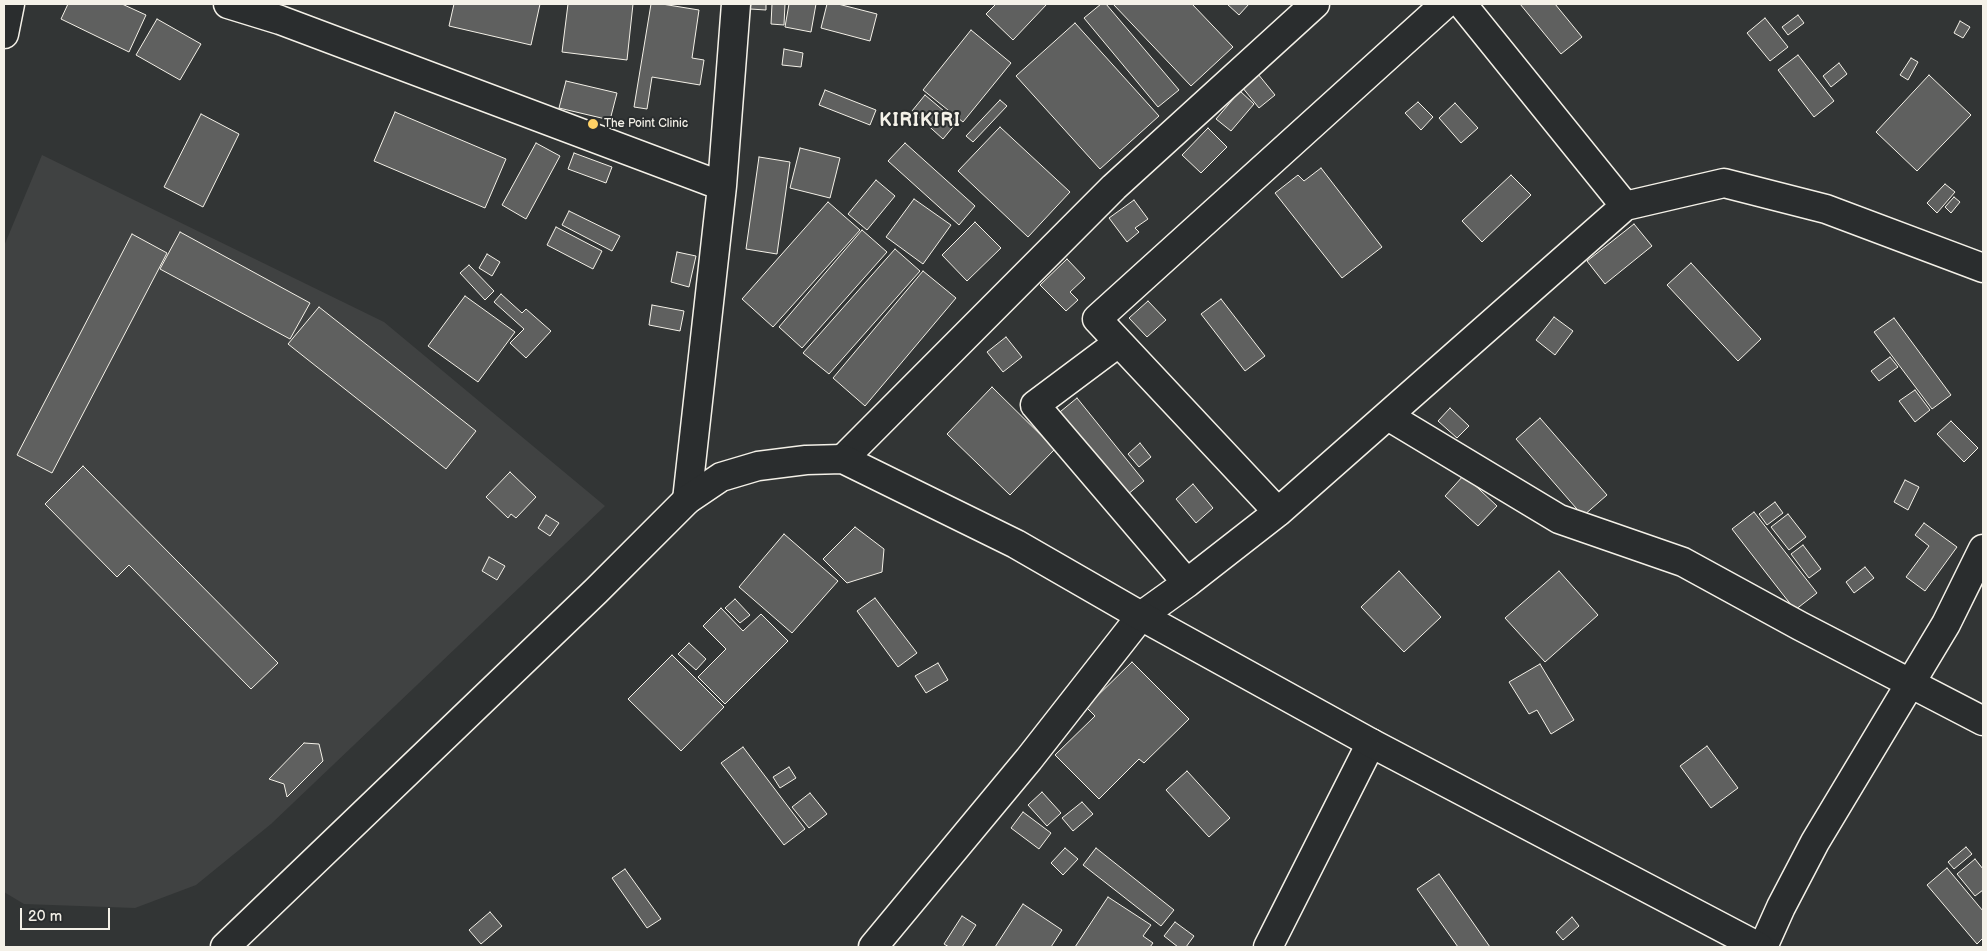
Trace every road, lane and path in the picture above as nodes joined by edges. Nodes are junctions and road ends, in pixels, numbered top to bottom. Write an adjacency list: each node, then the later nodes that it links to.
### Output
1 (10, 4): 8 (street)
2 (228, 4): 7 (street)
3 (736, 4): 9 (street)
4 (1315, 4): 14 (street)
5 (1445, 4): 12 (street)
6 (1462, 4): 10 (street)
7 (282, 12): 9 (street)
8 (4, 34)
9 (722, 186): 15 (street)
10 (1625, 206): 11 (street); 13 (street)
11 (1983, 268)
12 (1118, 343): 16 (street); 18 (street)
13 (1388, 416): 16 (street); 20 (street)
14 (843, 459): 15 (street); 19 (street)
15 (687, 500): 23 (street)
16 (1278, 512): 18 (street)
17 (1983, 551): 20 (street)
18 (1187, 583): 19 (street)
19 (1141, 616): 22 (street); 25 (street)
20 (1911, 682): 21 (street); 28 (street)
21 (1983, 721)
22 (1372, 743): 26 (street); 27 (street)
23 (232, 939): 24 (street)
24 (205, 947)
25 (873, 947)
26 (1268, 947)
27 (1759, 947)
28 (1763, 947)

